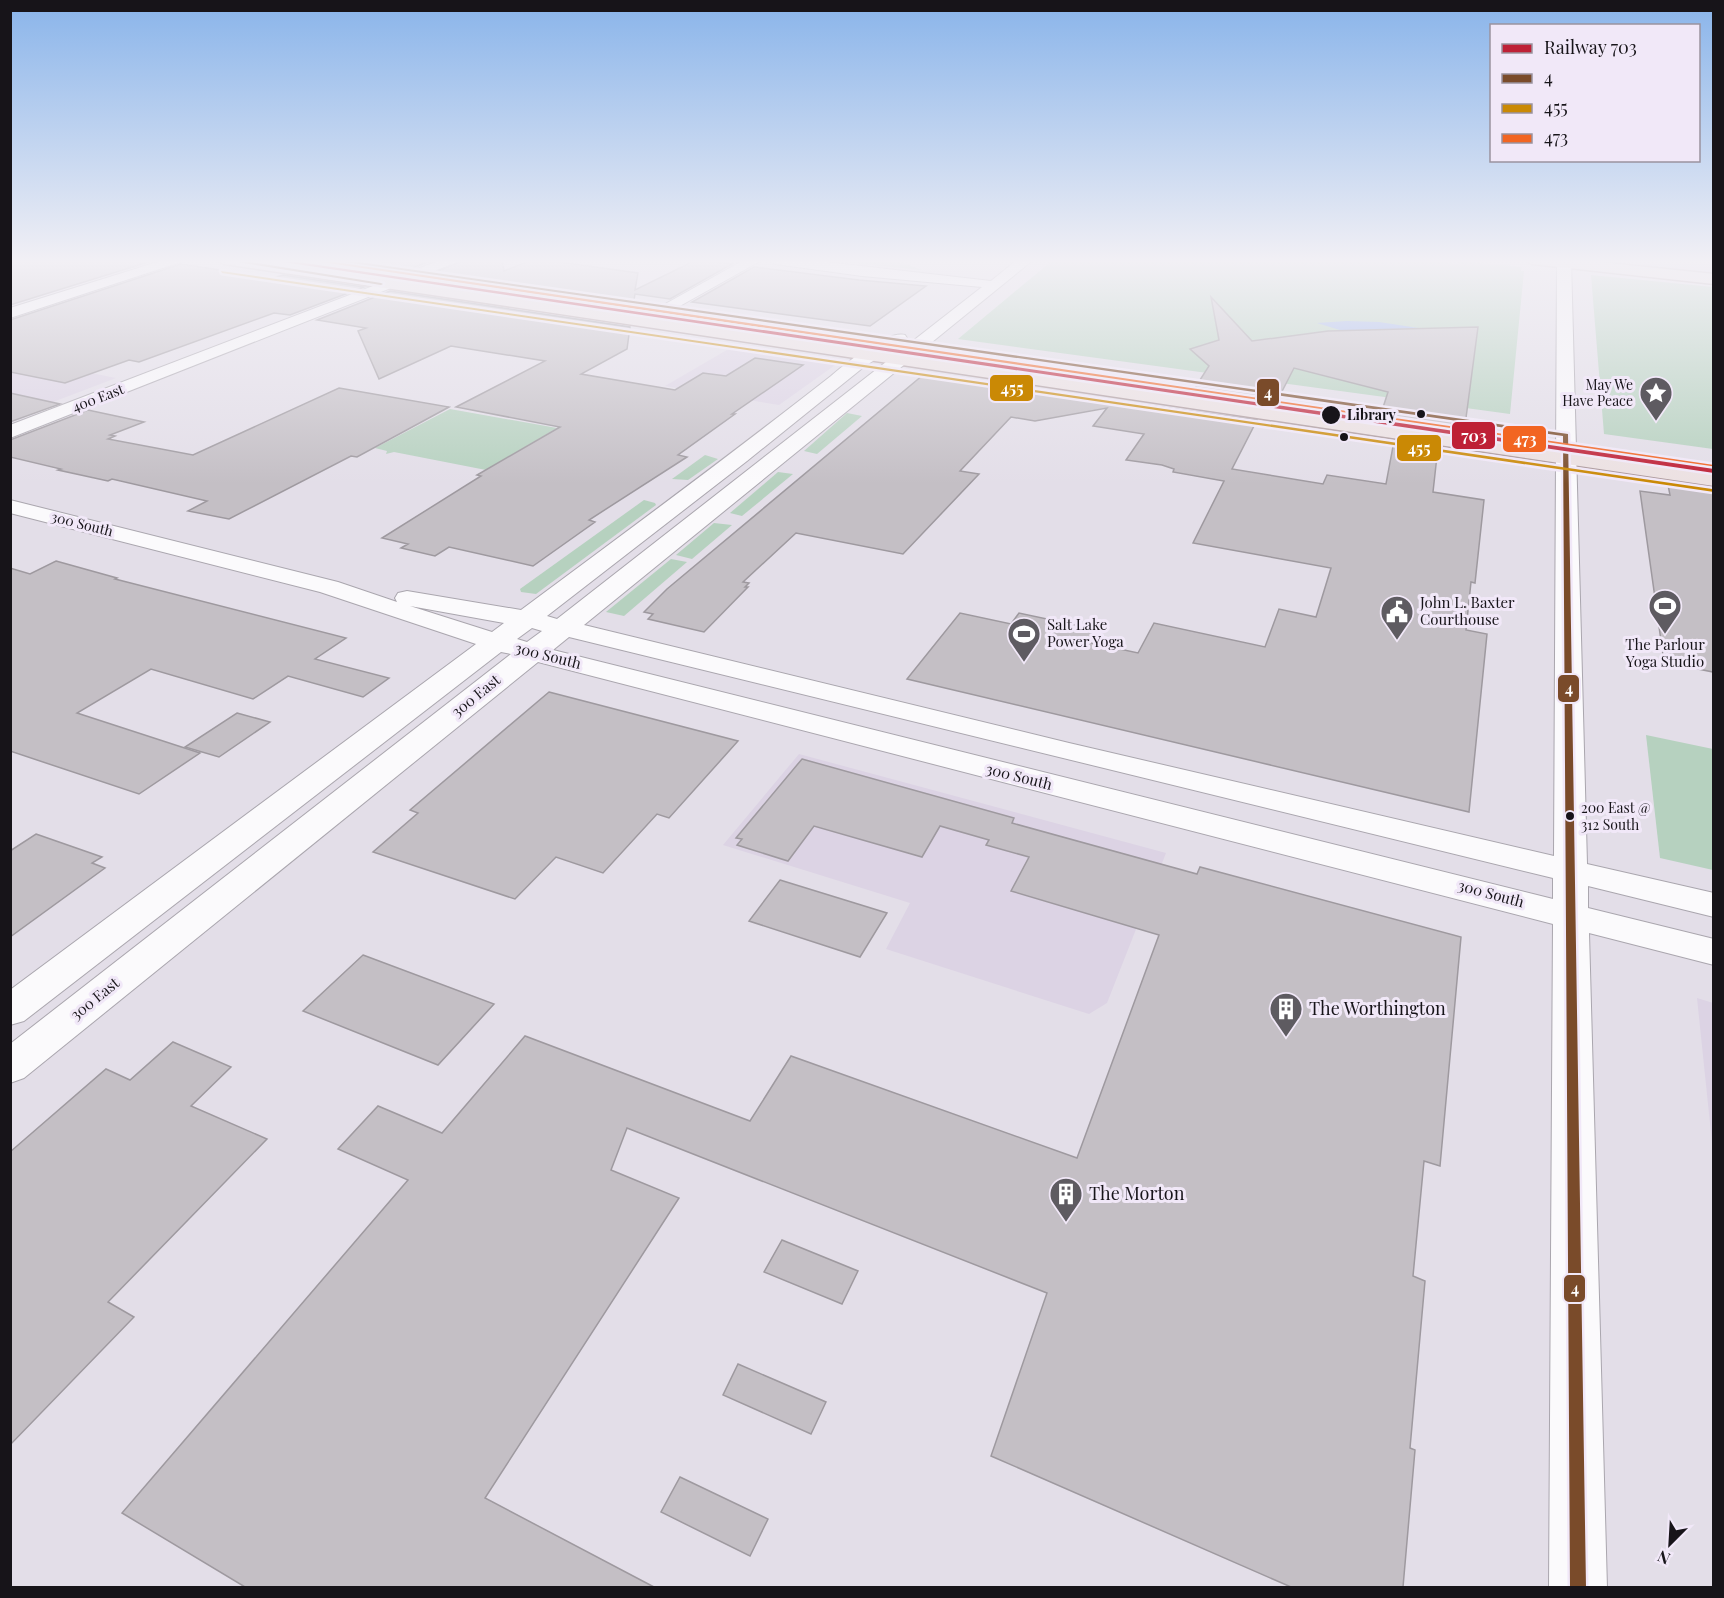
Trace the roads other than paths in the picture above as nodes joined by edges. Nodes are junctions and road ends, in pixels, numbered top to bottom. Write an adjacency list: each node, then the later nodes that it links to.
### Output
1 (262, 335): 10 (street, 400 East)
2 (730, 335): 9 (main road)
3 (813, 335): 8 (main road)
4 (913, 335): 8 (street, 300 East)
5 (934, 335): 7 (street)
6 (1565, 335): 11 (street)
7 (922, 344): 8 (main road); 11 (main road)
8 (898, 350): 9 (main road); 13 (main road); 17 (street, 300 East)
9 (870, 355): 18 (street, 300 East)
10 (10, 432)
11 (1566, 435): 12 (main road); 13 (street)
12 (1713, 456)
13 (1566, 457): 14 (main road); 20 (street)
14 (1713, 479)
15 (10, 506): 16 (street, 300 South)
16 (329, 587): 18 (street, 300 South); 19 (street, 300 South)
17 (561, 628): 18 (street, 300 East); 20 (street, 300 South)
18 (529, 635): 19 (street, 300 South); 22 (street, 300 South); 25 (street, 300 East)
19 (496, 642): 24 (street, 300 East)
20 (1570, 870): 21 (street, 300 South); 22 (street)
21 (1713, 905)
22 (1571, 915): 23 (street, 300 South); 26 (street)
23 (1713, 952)
24 (10, 1011)
25 (10, 1067)
26 (1578, 1587)

